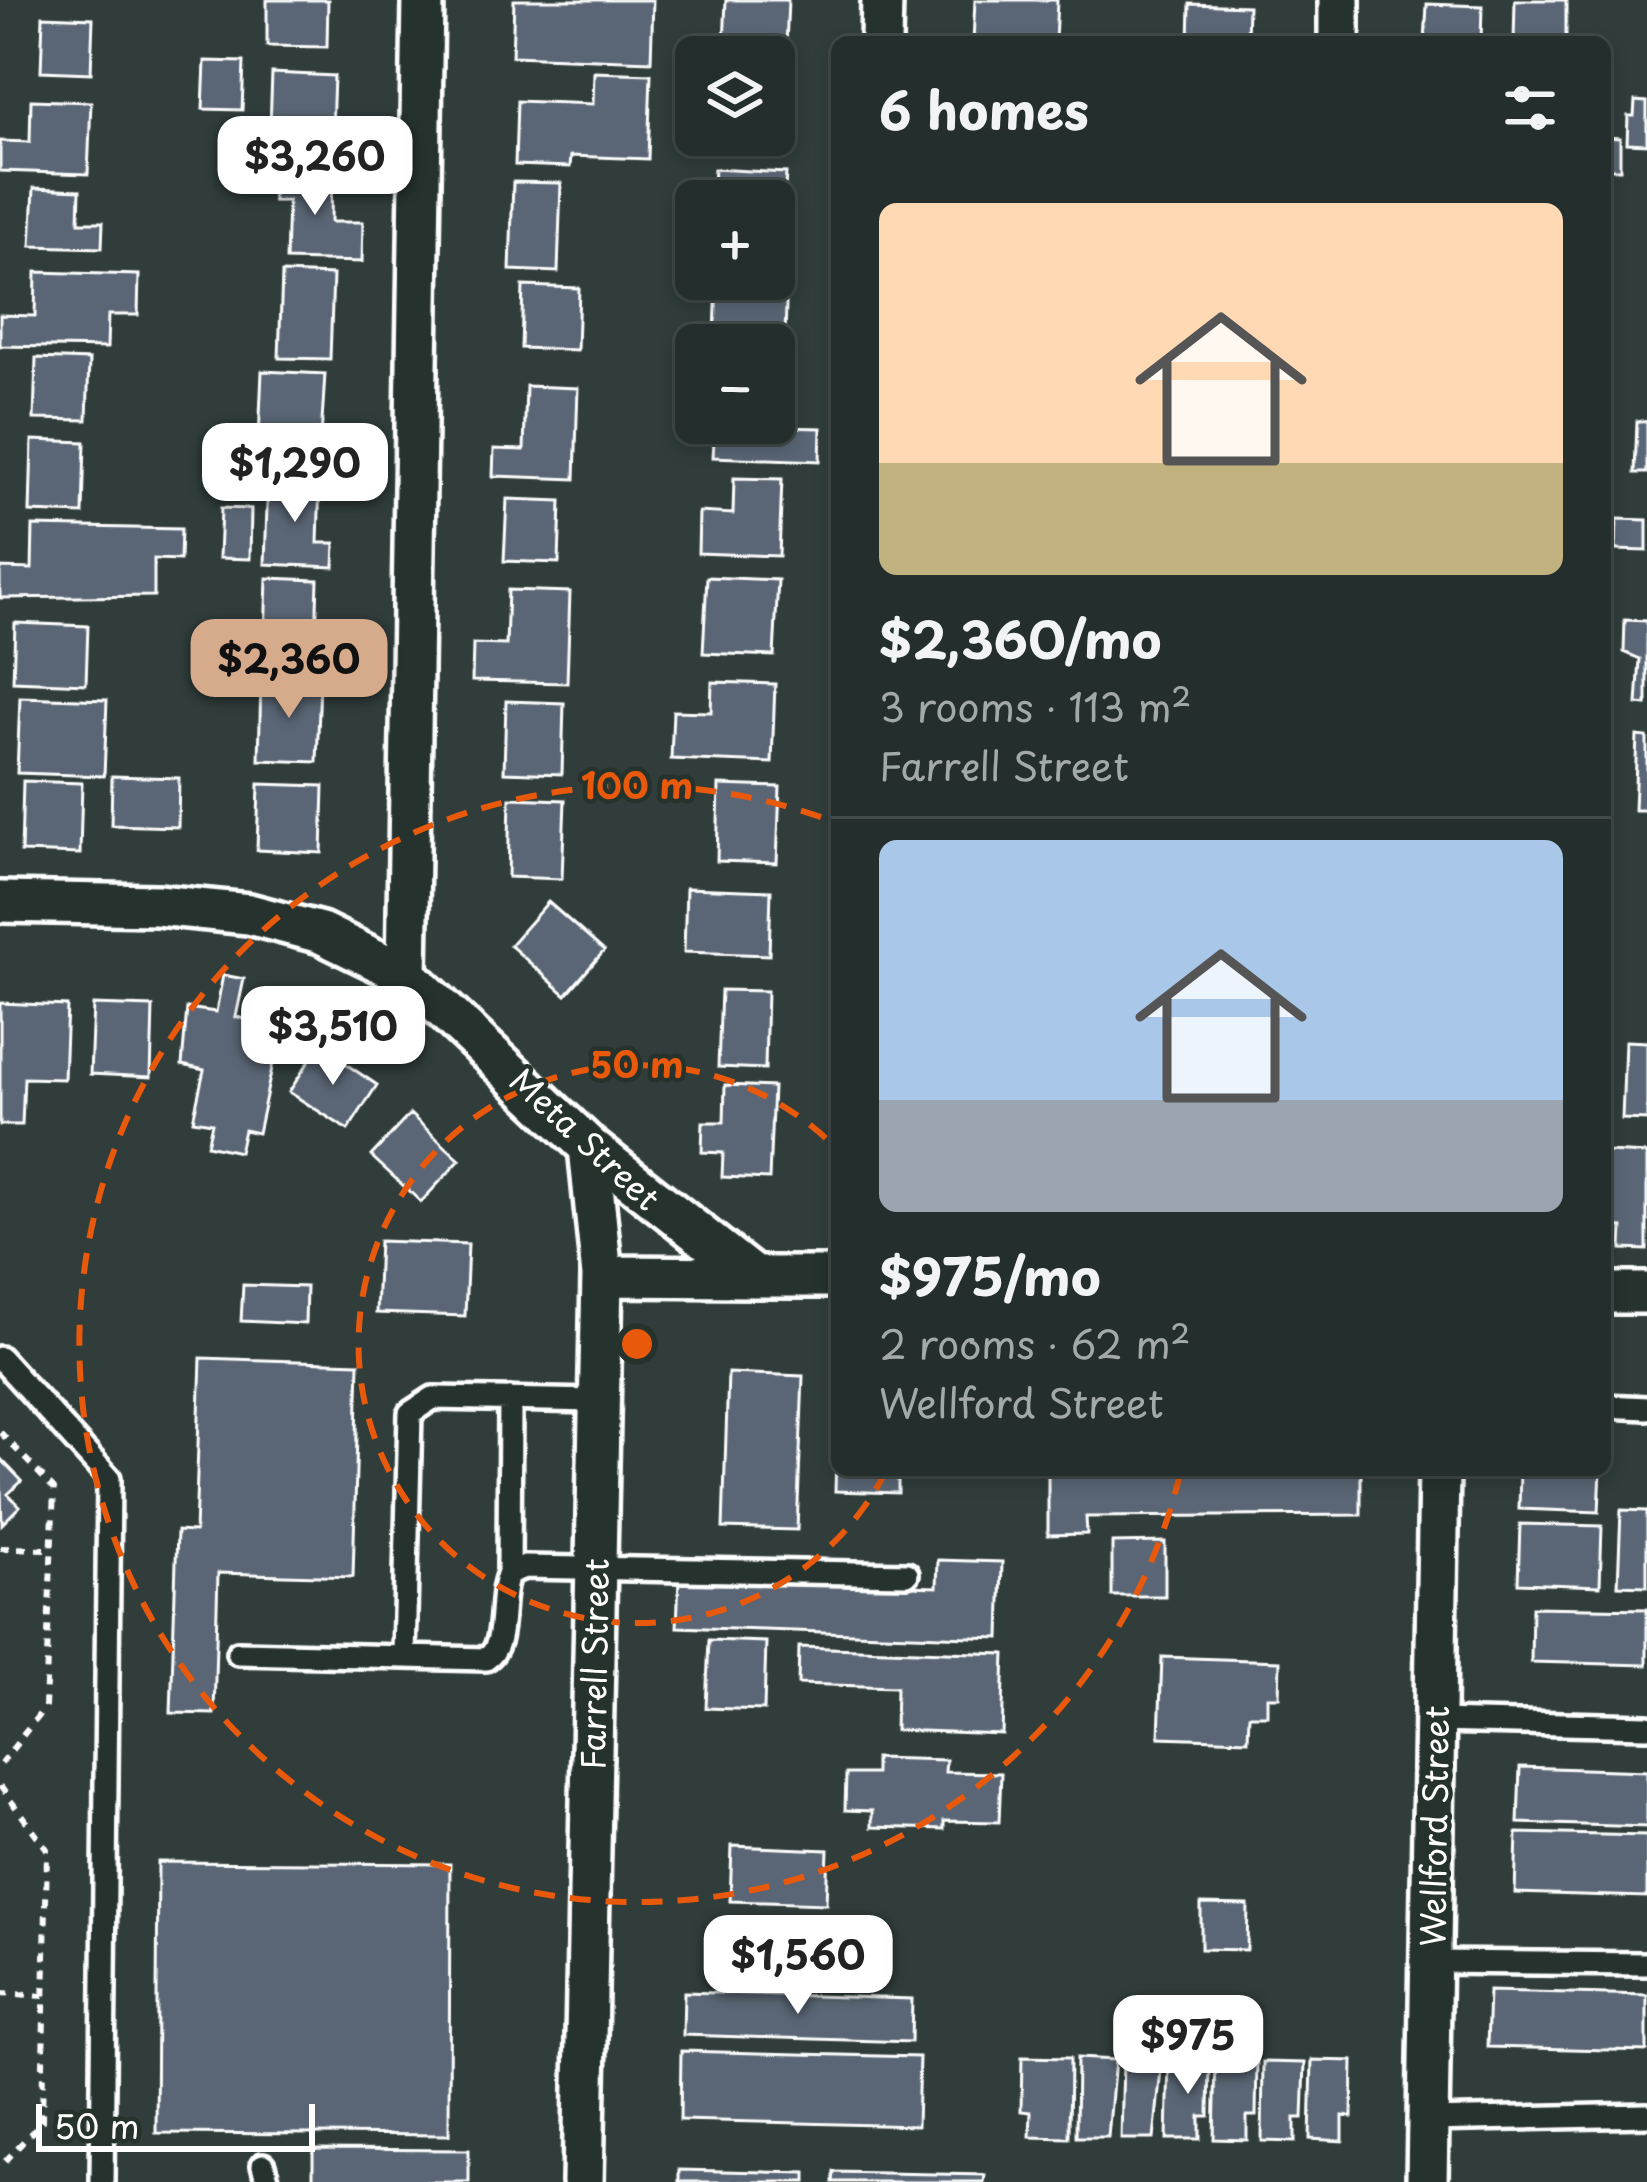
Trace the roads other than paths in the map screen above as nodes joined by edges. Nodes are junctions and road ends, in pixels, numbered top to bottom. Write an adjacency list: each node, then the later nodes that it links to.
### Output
1 (423, 0): 7 (street)
2 (882, 0): 4 (street)
3 (1339, 0): 5 (street)
4 (881, 36)
5 (1339, 36)
6 (0, 902): 7 (street, Meta Street)
7 (407, 975): 8 (street, Meta Street)
8 (589, 1148): 9 (street, Farrell Street); 10 (street, Meta Street)
9 (602, 1276): 10 (street); 16 (street, Farrell Street)
10 (754, 1277): 11 (street)
11 (831, 1277)
12 (1611, 1293): 13 (street)
13 (1647, 1293)
14 (0, 1358): 31 (lane)
15 (510, 1399): 16 (lane); 21 (lane); 24 (lane)
16 (599, 1401): 20 (street, Farrell Street)
17 (1611, 1406): 18 (lane)
18 (1647, 1408)
19 (1439, 1476): 25 (street, Wellford Street)
20 (595, 1568): 21 (lane); 22 (lane); 32 (street, Farrell Street)
21 (509, 1573): 24 (lane)
22 (907, 1574)
23 (238, 1653): 24 (lane)
24 (404, 1656)
25 (1435, 1721): 26 (lane); 27 (street, Wellford Street)
26 (1647, 1726)
27 (1431, 1962): 28 (lane); 30 (street, Wellford Street)
28 (1647, 1964)
29 (1647, 2115): 30 (lane)
30 (1428, 2120): 33 (street, Wellford Street)
31 (102, 2182)
32 (583, 2182)
33 (1427, 2182)

